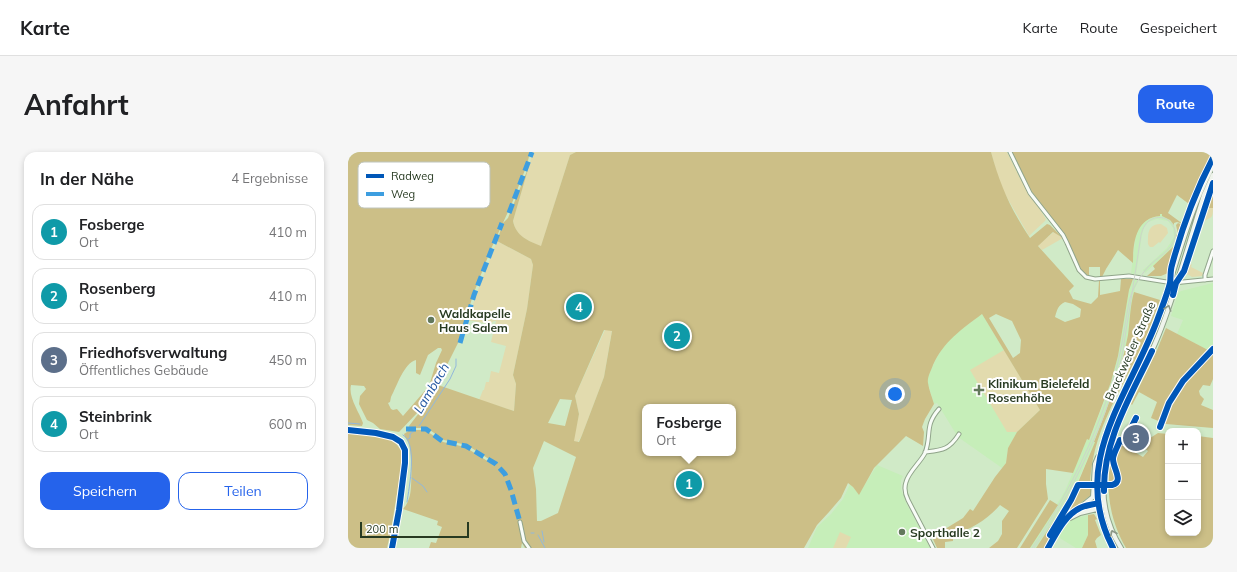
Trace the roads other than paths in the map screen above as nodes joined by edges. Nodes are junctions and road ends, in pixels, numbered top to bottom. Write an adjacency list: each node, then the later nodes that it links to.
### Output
1 (1010, 152): 7 (street)
2 (1213, 166): 7 (main road, Brackweder Straße)
3 (1213, 175): 8 (main road, Brackweder Straße)
4 (1213, 251): 6 (street)
5 (1213, 279): 6 (street)
6 (1205, 280): 8 (street)
7 (1170, 283): 8 (street); 12 (main road, Brackweder Straße)
8 (1176, 283): 14 (main road, Brackweder Straße, one-way to 8)
9 (939, 408): 13 (street)
10 (348, 430): 21 (main road)
11 (959, 434): 13 (street)
12 (1101, 451): 15 (main road, Brackweder Straße); 16 (main road)
13 (925, 452): 23 (street)
14 (1105, 502): 15 (main road); 17 (main road, Brackweder Straße)
15 (1098, 503): 16 (main road); 18 (main road, Brackweder Straße)
16 (1082, 507): 20 (main road)
17 (1106, 507): 18 (main road); 26 (main road, Brackweder Straße, one-way to 17)
18 (1099, 509): 20 (main road); 25 (main road, Brackweder Straße)
19 (520, 522): 22 (street)
20 (1064, 523): 24 (main road)
21 (392, 548)
22 (529, 548)
23 (933, 548)
24 (1048, 548)
25 (1113, 548)
26 (1121, 548)

